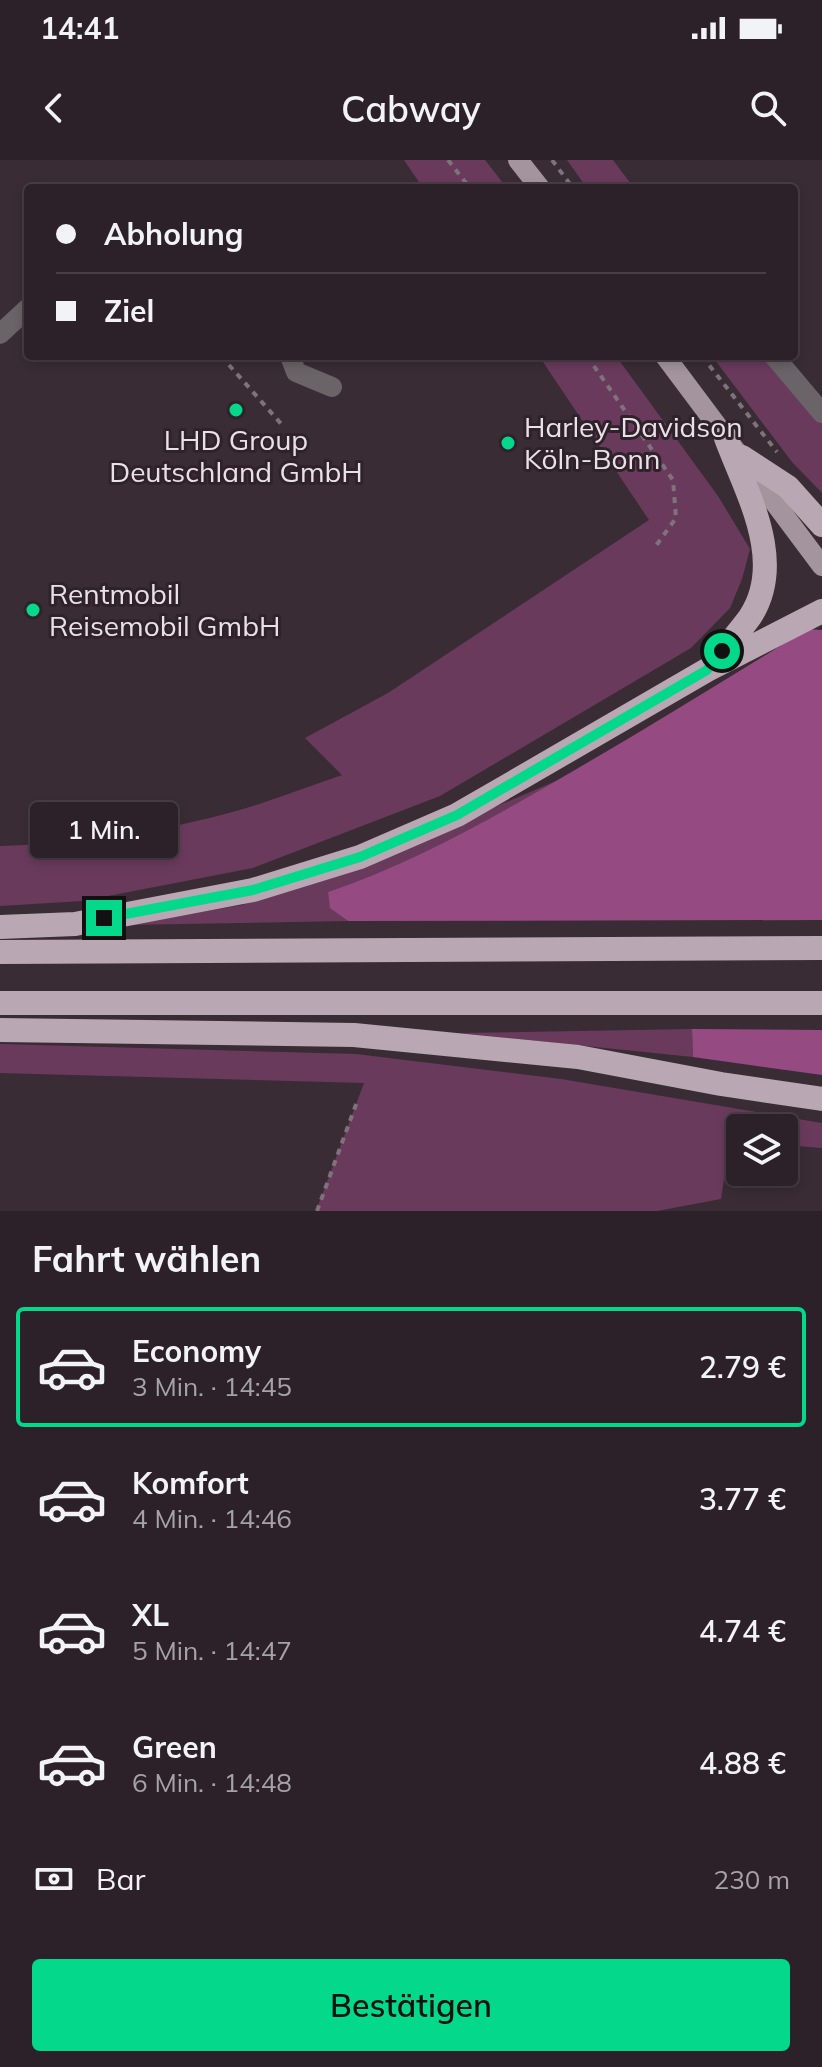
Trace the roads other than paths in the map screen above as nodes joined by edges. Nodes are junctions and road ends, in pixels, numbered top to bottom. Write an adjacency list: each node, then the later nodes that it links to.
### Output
1 (518, 160): 2 (main road)
2 (537, 184)
3 (24, 312): 4 (street)
4 (0, 334)
5 (292, 360): 8 (street)
6 (668, 360): 10 (main road)
7 (777, 360): 9 (street)
8 (332, 387)
9 (822, 413)
10 (726, 438): 11 (main road); 15 (highway)
11 (742, 457): 12 (highway); 13 (main road)
12 (822, 525)
13 (822, 566)
14 (822, 611): 15 (highway)
15 (707, 670): 16 (highway)
16 (0, 927)
17 (822, 948): 18 (highway)
18 (0, 952)
19 (0, 1003): 20 (highway)
20 (822, 1003)
21 (0, 1030): 22 (highway)
22 (822, 1099)

